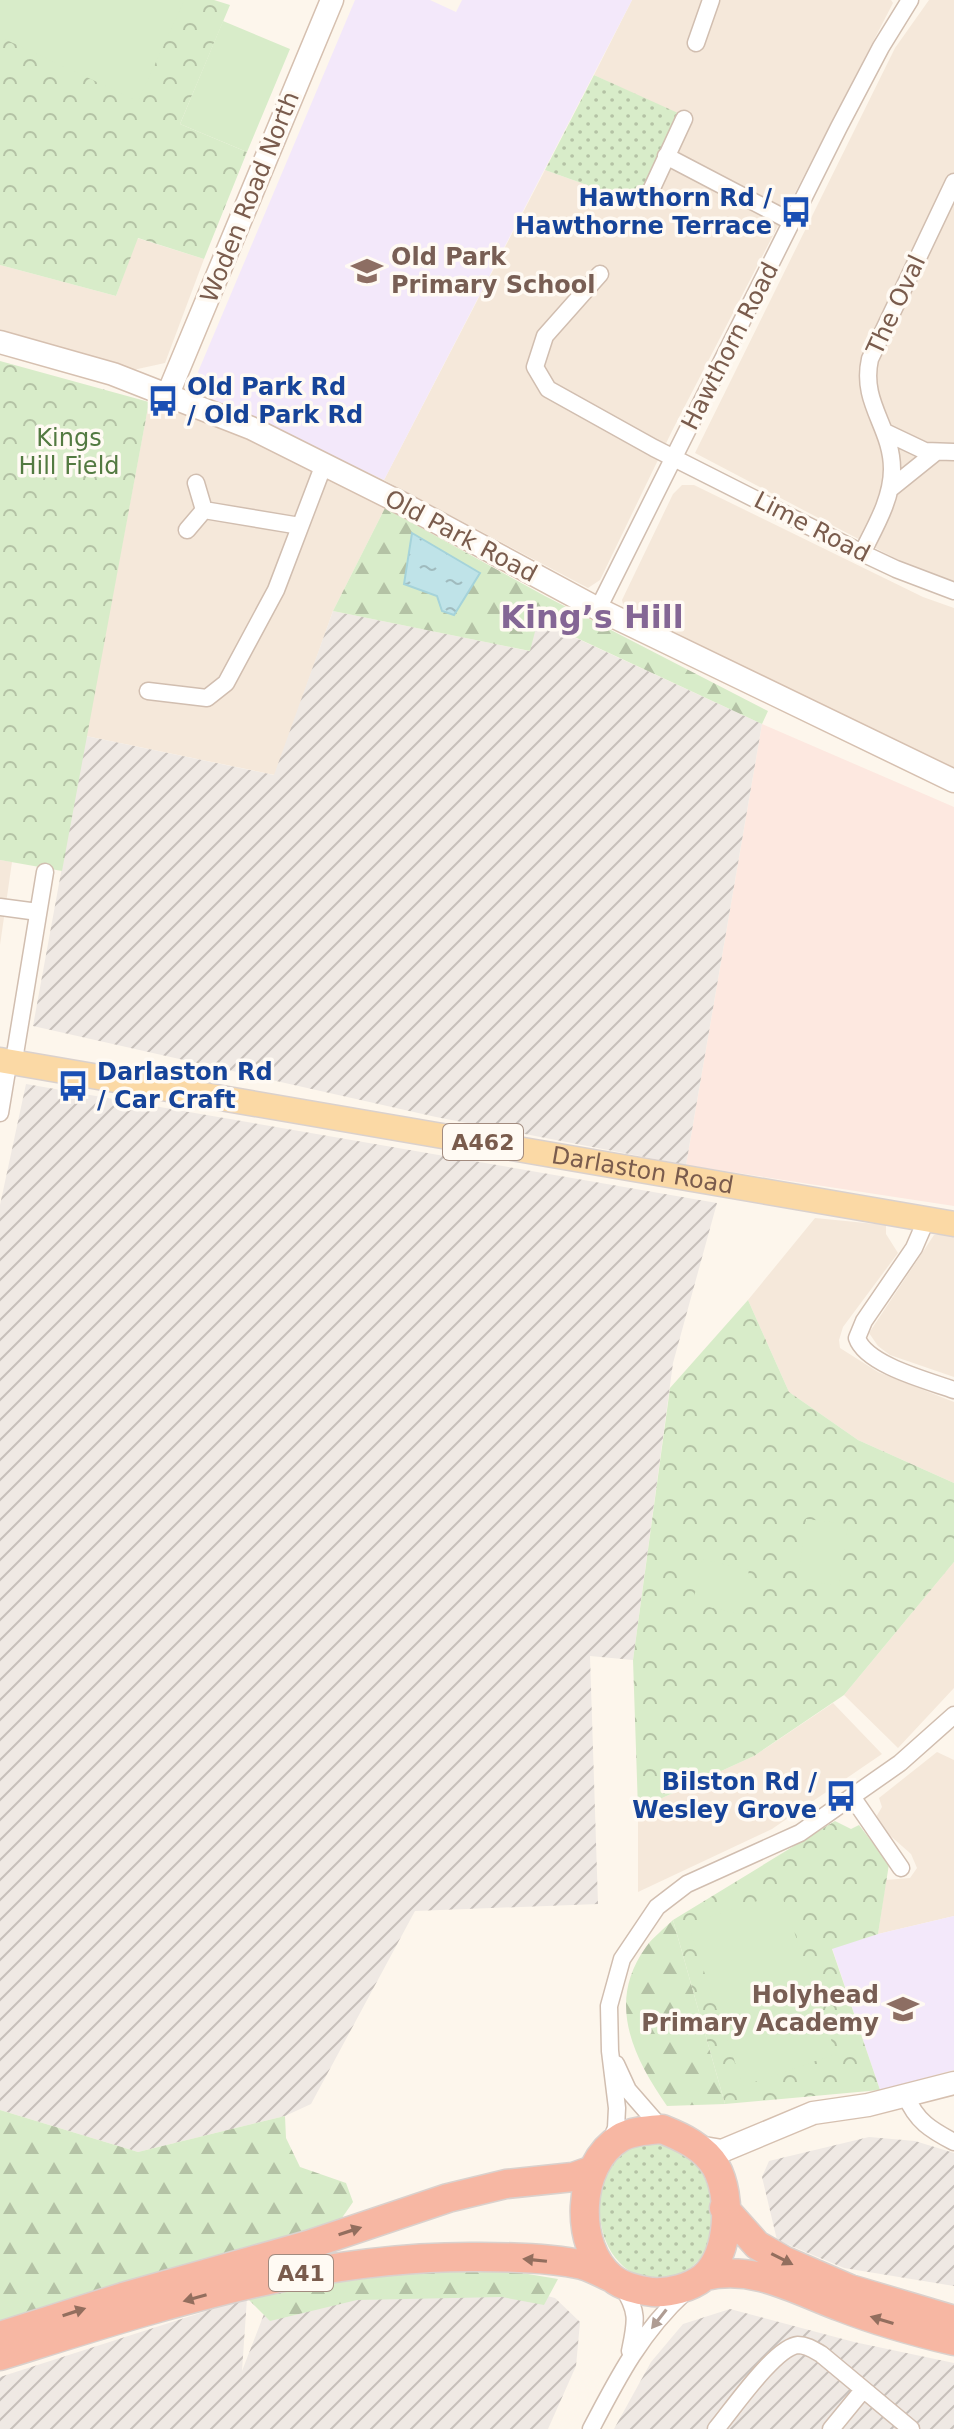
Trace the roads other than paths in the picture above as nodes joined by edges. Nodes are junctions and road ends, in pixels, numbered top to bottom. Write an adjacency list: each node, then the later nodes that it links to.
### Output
1 (332, 0): 12 (street, Woden Road North)
2 (711, 0): 4 (street)
3 (910, 0): 9 (street, Hawthorn Road)
4 (696, 43)
5 (684, 119): 6 (street)
6 (666, 156): 8 (street); 9 (street)
7 (954, 182): 13 (street, The Oval)
8 (647, 199)
9 (792, 222): 16 (street, Hawthorn Road)
10 (600, 274): 16 (street, Lime Road)
11 (0, 342): 12 (street, Old Park Road)
12 (168, 394): 17 (street, Old Park Road)
13 (885, 432): 14 (street); 19 (street, The Oval)
14 (936, 452): 15 (street); 19 (street)
15 (954, 452)
16 (673, 457): 23 (street, Lime Road); 25 (street, Hawthorn Road)
17 (324, 464): 21 (street); 25 (street, Old Park Road)
18 (196, 483): 20 (street)
19 (890, 489): 23 (street, The Oval)
20 (204, 510): 21 (street); 22 (street)
21 (300, 526): 26 (street)
22 (187, 530)
23 (862, 553): 24 (street, Lime Road)
24 (954, 591)
25 (598, 609): 27 (street, Old Park Road)
26 (148, 691)
27 (954, 781)
28 (45, 872): 30 (street)
29 (0, 907): 30 (street)
30 (38, 912): 31 (street)
31 (6, 1061): 32 (street); 33 (main road, Darlaston Road / A462)
32 (0, 1113)
33 (927, 1218): 34 (main road, Darlaston Road / A462); 35 (street)
34 (954, 1224)
35 (954, 1390)
36 (951, 1725): 37 (street)
37 (853, 1798): 38 (street); 39 (street)
38 (901, 1868)
39 (610, 2051): 42 (street); 46 (street)
40 (954, 2083): 41 (street)
41 (906, 2096): 43 (street); 44 (street)
42 (662, 2129): 45 (highway); 46 (highway)
43 (772, 2129): 45 (street); 48 (street)
44 (954, 2142)
45 (698, 2147): 48 (highway)
46 (608, 2149): 47 (highway)
47 (590, 2171): 50 (highway); 52 (highway, A41, one-way to 47)
48 (723, 2198): 49 (highway); 51 (highway, one-way to 51)
49 (699, 2280): 50 (highway, A41); 53 (highway, A41, one-way to 49); 55 (street, one-way to 55)
50 (616, 2281): 54 (highway, A41, one-way to 54); 55 (street)
51 (954, 2320)
52 (0, 2336)
53 (954, 2341)
54 (0, 2356)
55 (629, 2357): 57 (street)
56 (863, 2390): 58 (street); 59 (street); 60 (street)
57 (591, 2429)
58 (716, 2429)
59 (831, 2429)
60 (911, 2429)

